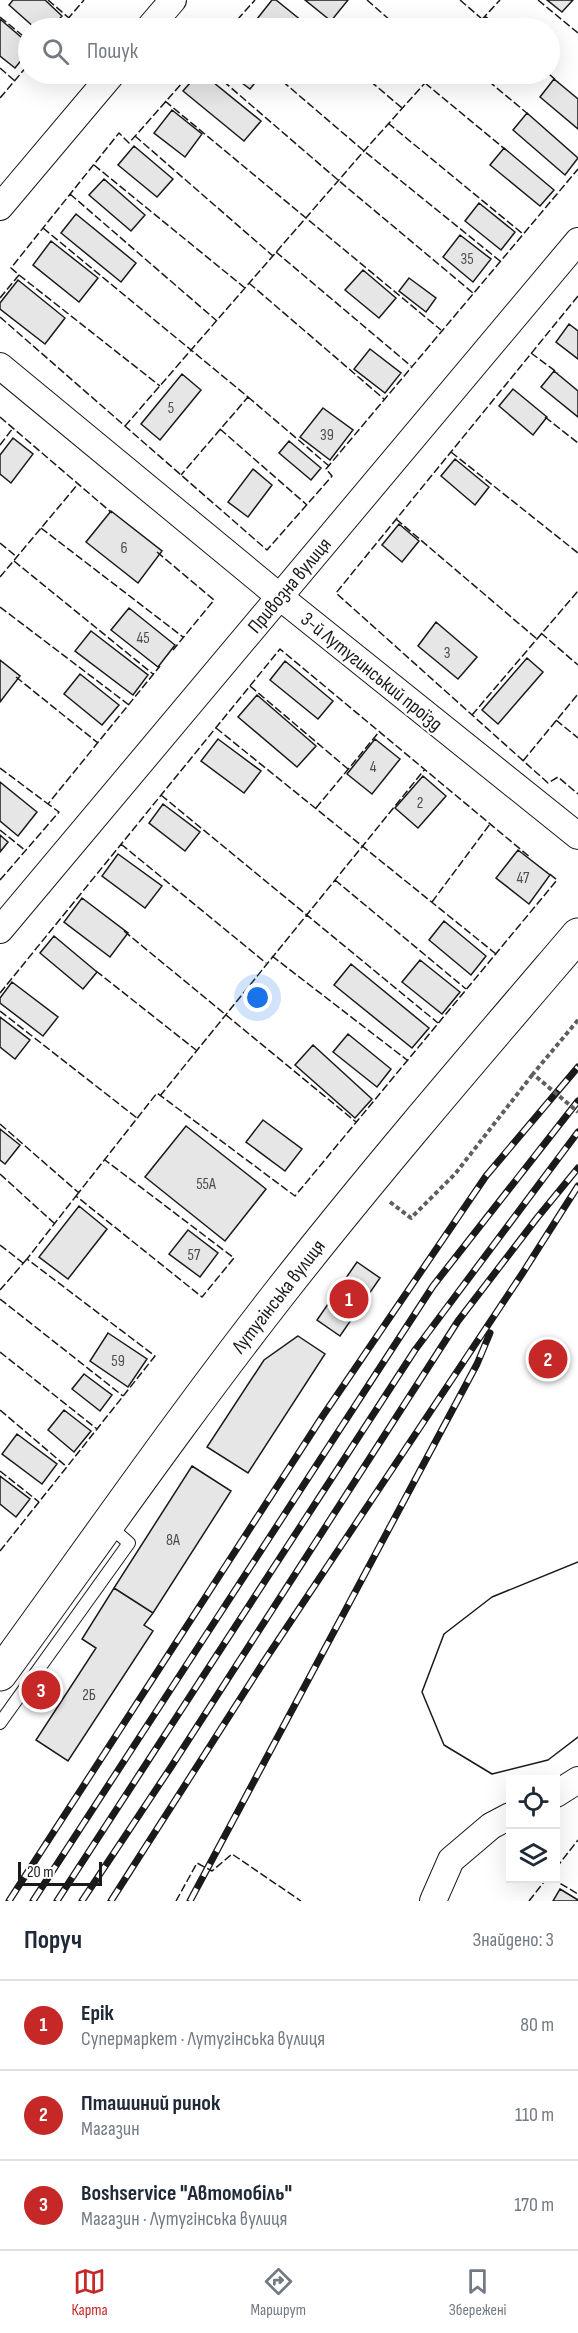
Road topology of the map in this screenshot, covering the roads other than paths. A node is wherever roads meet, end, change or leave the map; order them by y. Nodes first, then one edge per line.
1 (173, 0) edge
2 (158, 18) edge
3 (104, 84) edge
4 (0, 207) edge
5 (578, 241) edge
6 (0, 366) edge
7 (280, 597) junction
8 (578, 837) edge
9 (0, 930) edge
10 (578, 935) edge
11 (107, 1524) junction
12 (0, 1674) edge
13 (0, 1723) edge
14 (578, 1780) edge
15 (560, 1791) edge
16 (506, 1818) edge
17 (433, 1901) edge

1 - 2 street
3 - 4 street
5 - 7 street, Привозна вулиця
6 - 7 street, 3-й Лутугинський проїзд
7 - 8 street, 3-й Лутугинський проїзд
7 - 9 street, Привозна вулиця
10 - 11 main road, Лутугінська вулиця
11 - 12 main road, Лутугінська вулиця
11 - 13 lane
14 - 15 street
16 - 17 street

